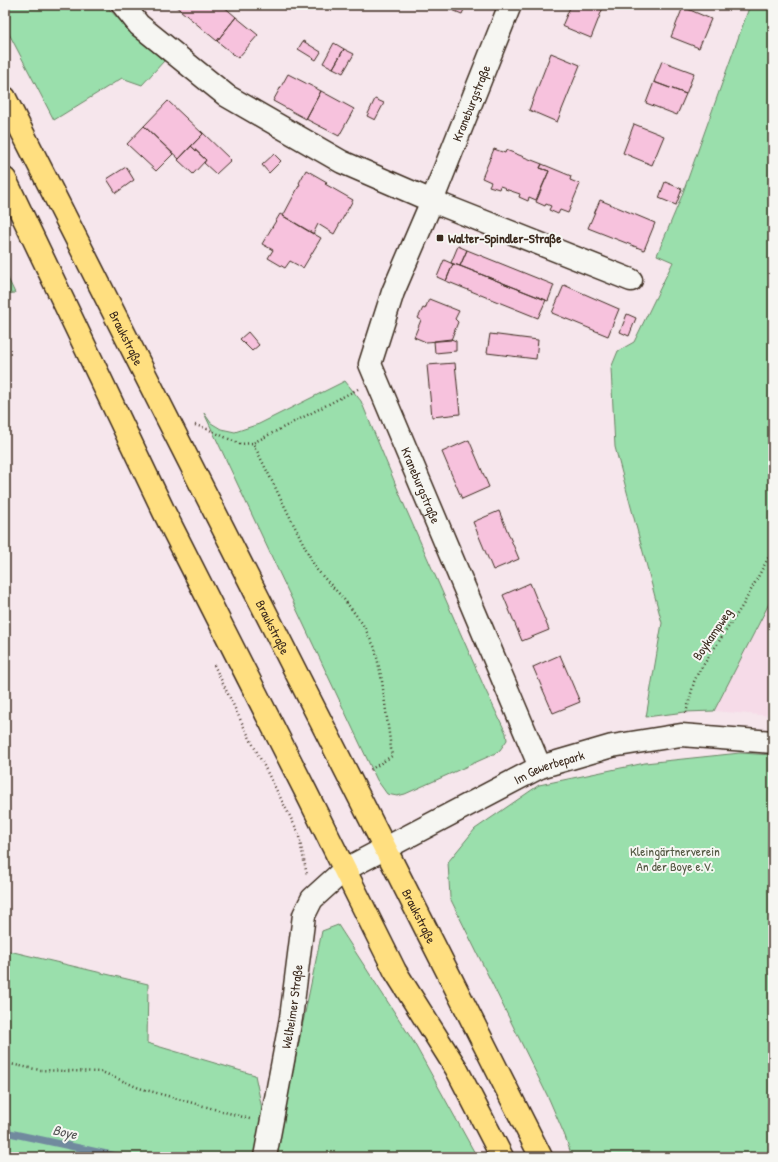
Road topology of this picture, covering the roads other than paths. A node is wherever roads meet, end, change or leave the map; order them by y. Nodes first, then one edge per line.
1 (123, 5) edge
2 (510, 5) edge
3 (5, 98) edge
4 (5, 179) edge
5 (432, 201) junction
6 (631, 280) dead end
7 (773, 742) edge
8 (540, 767) junction
9 (386, 848) junction
10 (344, 870) junction
11 (265, 1157) edge
12 (502, 1157) edge
13 (541, 1157) edge

1 - 5 street
2 - 5 street, Kraneburgstraße
3 - 9 main road, Braukstraße
4 - 10 main road
5 - 6 street
5 - 8 street, Kraneburgstraße
7 - 8 street, Im Gewerbepark
8 - 9 street, Im Gewerbepark
9 - 10 street, Im Gewerbepark
9 - 13 main road, Braukstraße
10 - 11 street, Welheimer Straße
10 - 12 main road

